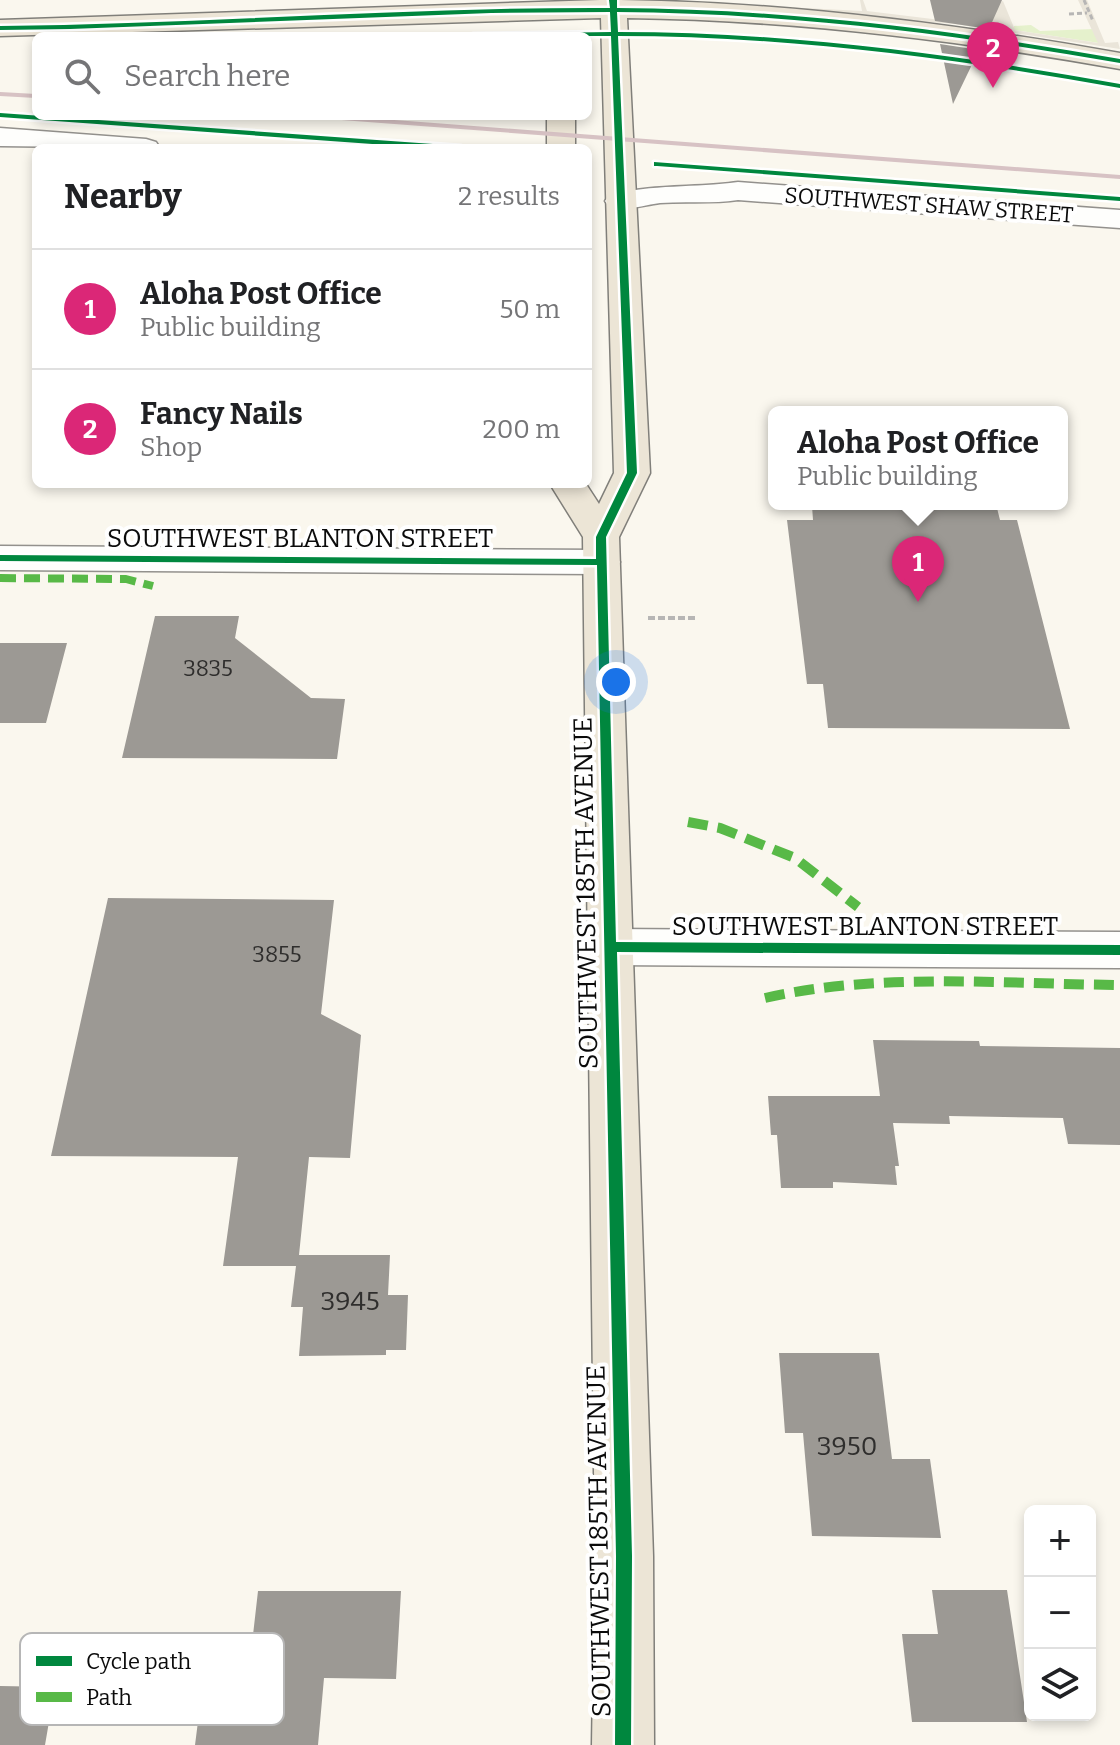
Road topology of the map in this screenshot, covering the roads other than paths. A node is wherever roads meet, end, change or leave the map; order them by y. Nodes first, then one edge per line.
1 (613, 15) edge
2 (561, 20) edge
3 (0, 28) edge
4 (495, 32) edge
5 (0, 51) edge
6 (32, 51) edge
7 (1120, 61) edge
8 (1120, 86) edge
9 (561, 120) edge
10 (0, 137) edge
11 (93, 144) edge
12 (561, 144) edge
13 (619, 164) junction
14 (738, 191) junction
15 (620, 201) junction
16 (1120, 219) edge
17 (570, 488) edge
18 (601, 549) junction
19 (0, 558) edge
20 (609, 947) junction
21 (1120, 950) edge
22 (623, 1745) edge

1 - 2 main road
1 - 7 main road
1 - 8 main road
1 - 13 main road, SOUTHWEST 185TH AVENUE
2 - 3 main road
2 - 4 main road
5 - 6 main road
9 - 12 main road
10 - 11 street
13 - 14 street, SOUTHWEST SHAW STREET
13 - 15 main road, SOUTHWEST 185TH AVENUE
14 - 15 street, SOUTHWEST SHAW STREET
14 - 16 street, SOUTHWEST SHAW STREET
15 - 18 main road, SOUTHWEST 185TH AVENUE
17 - 18 main road
18 - 19 street, SOUTHWEST BLANTON STREET
18 - 20 main road, SOUTHWEST 185TH AVENUE
20 - 21 street, SOUTHWEST BLANTON STREET
20 - 22 main road, SOUTHWEST 185TH AVENUE

